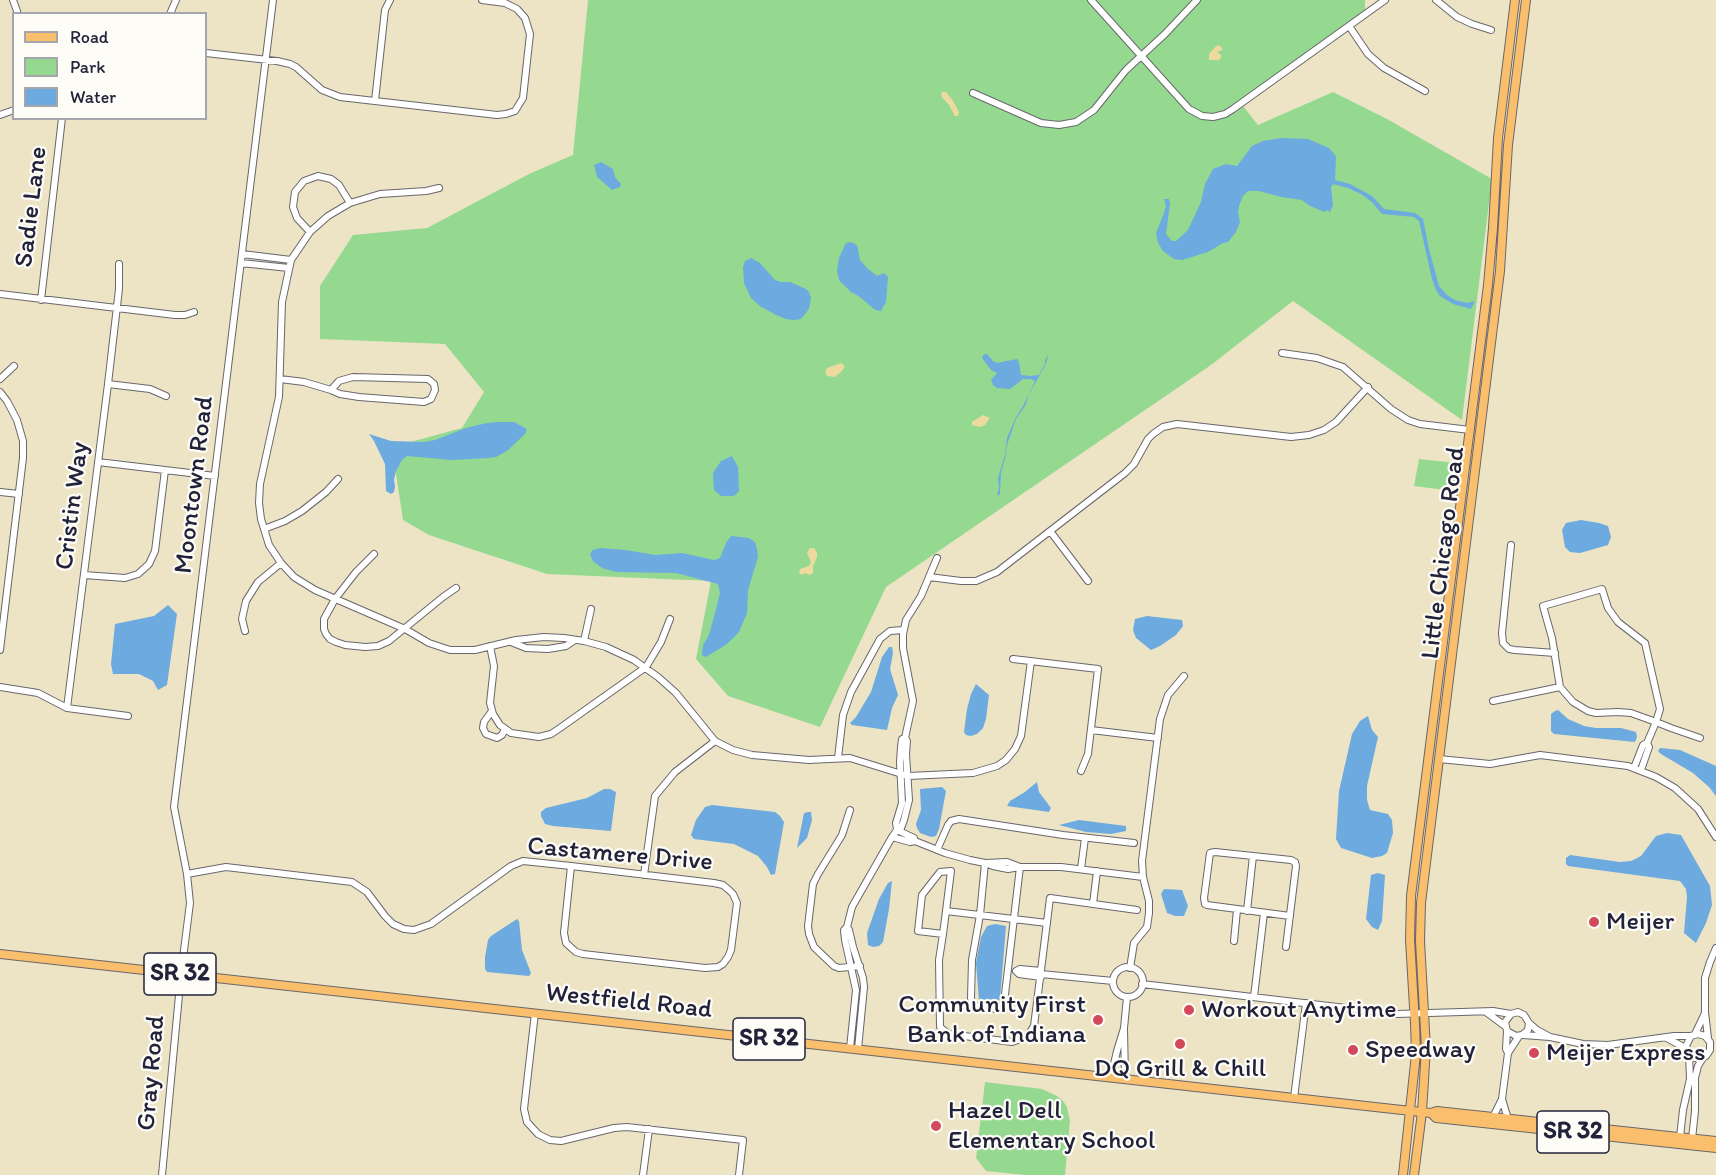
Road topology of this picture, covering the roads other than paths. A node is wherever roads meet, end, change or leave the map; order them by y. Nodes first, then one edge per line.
1 (14, 0) edge
2 (273, 0) edge
3 (390, 0) edge
4 (482, 0) edge
5 (1091, 0) edge
6 (1197, 0) edge
7 (1385, 0) edge
8 (1436, 0) edge
9 (1515, 0) edge
10 (1526, 0) edge
11 (17, 11) dead end
12 (1349, 26) junction
13 (1491, 30) dead end
14 (207, 53) edge
15 (1142, 55) junction
16 (265, 59) junction
17 (1425, 91) dead end
18 (973, 93) dead end
19 (375, 101) junction
20 (62, 120) edge
21 (439, 188) dead end
22 (350, 202) junction
23 (310, 232) junction
24 (242, 254) junction
25 (291, 260) junction
26 (241, 263) junction
27 (119, 264) dead end
28 (289, 268) junction
29 (0, 294) edge
30 (41, 300) junction
31 (117, 309) junction
32 (194, 312) dead end
33 (1282, 353) dead end
34 (14, 366) dead end
35 (0, 379) edge
36 (280, 379) junction
37 (108, 384) junction
38 (1368, 387) junction
39 (331, 390) junction
40 (0, 392) edge
41 (166, 396) dead end
42 (1470, 430) junction
43 (98, 462) junction
44 (165, 470) junction
45 (215, 476) junction
46 (338, 479) dead end
47 (0, 492) edge
48 (19, 494) junction
49 (264, 529) junction
50 (1050, 531) junction
51 (1511, 545) dead end
52 (374, 554) dead end
53 (937, 558) dead end
54 (281, 563) junction
55 (84, 575) junction
56 (929, 577) junction
57 (1088, 581) dead end
58 (456, 588) dead end
59 (335, 599) junction
60 (591, 609) dead end
61 (670, 619) dead end
62 (405, 629) junction
63 (903, 630) junction
64 (245, 631) dead end
65 (575, 640) junction
66 (510, 641) junction
67 (584, 641) junction
68 (490, 646) junction
69 (0, 650) edge
70 (1555, 653) junction
71 (1013, 659) dead end
72 (1031, 661) junction
73 (646, 667) junction
74 (1184, 676) dead end
75 (0, 687) edge
76 (1560, 687) junction
77 (1493, 701) dead end
78 (67, 708) junction
79 (492, 711) junction
80 (128, 716) dead end
81 (1656, 722) junction
82 (505, 729) junction
83 (1091, 730) junction
84 (1158, 738) junction
85 (1700, 738) dead end
86 (715, 741) junction
87 (838, 758) junction
88 (1439, 759) junction
89 (1638, 769) junction
90 (1081, 771) dead end
91 (904, 776) junction
92 (850, 810) dead end
93 (897, 830) junction
94 (892, 837) junction
95 (1716, 837) edge
96 (1085, 838) junction
97 (915, 841) junction
98 (1134, 843) dead end
99 (937, 850) junction
100 (1253, 856) junction
101 (985, 863) junction
102 (572, 866) junction
103 (1020, 867) junction
104 (1081, 869) junction
105 (1096, 871) junction
106 (187, 874) junction
107 (644, 875) junction
108 (1143, 877) junction
109 (1093, 904) junction
110 (1137, 910) dead end
111 (1237, 910) junction
112 (946, 911) junction
113 (1246, 911) junction
114 (1264, 913) junction
115 (980, 915) junction
116 (1290, 916) junction
117 (1014, 919) junction
118 (1047, 923) junction
119 (847, 927) junction
120 (943, 934) junction
121 (1234, 941) dead end
122 (1286, 947) dead end
123 (1716, 948) edge
124 (0, 954) edge
125 (860, 966) junction
126 (851, 968) junction
127 (1130, 968) junction
128 (1707, 968) junction
129 (1716, 969) edge
130 (1008, 970) junction
131 (181, 974) junction
132 (1041, 974) junction
133 (1113, 981) junction
134 (1142, 984) junction
135 (1127, 997) junction
136 (1254, 997) junction
137 (1306, 1003) junction
138 (1485, 1012) junction
139 (1705, 1012) junction
140 (536, 1013) junction
141 (1415, 1014) junction
142 (1425, 1014) junction
143 (1511, 1014) junction
144 (1529, 1023) junction
145 (1124, 1028) junction
146 (1506, 1028) junction
147 (1693, 1035) junction
148 (1521, 1036) junction
149 (1550, 1037) junction
150 (1667, 1038) junction
151 (1709, 1040) junction
152 (1716, 1047) edge
153 (854, 1049) junction
154 (1688, 1051) junction
155 (1508, 1053) junction
156 (1716, 1056) edge
157 (1704, 1057) junction
158 (1111, 1077) junction
159 (1125, 1079) junction
160 (1294, 1098) junction
161 (1502, 1099) junction
162 (1411, 1111) junction
163 (1422, 1112) junction
164 (1431, 1113) junction
165 (1493, 1117) junction
166 (1508, 1119) junction
167 (649, 1129) junction
168 (1680, 1137) junction
169 (1692, 1139) junction
170 (1716, 1142) edge
171 (1716, 1148) edge
172 (162, 1175) edge
173 (643, 1175) edge
174 (739, 1175) edge
175 (1403, 1175) edge
176 (1414, 1175) edge

1 - 11 street
2 - 16 street, Moontown Road
3 - 19 street
4 - 19 street
5 - 15 street
6 - 15 street
7 - 12 street
8 - 13 street
9 - 42 main road, Little Chicago Road
10 - 88 main road, Little Chicago Road
12 - 15 street
12 - 17 street
14 - 16 street
15 - 18 street
16 - 19 street
16 - 24 street, Moontown Road
20 - 30 street, Sadie Lane
21 - 22 street
22 - 23 street
22 - 23 street
23 - 25 street
24 - 25 street
24 - 26 street, Moontown Road
25 - 28 street
26 - 28 street
26 - 45 street, Moontown Road
27 - 31 street, Cristin Way
28 - 36 street
29 - 30 street
30 - 31 street
31 - 32 street
31 - 37 street, Cristin Way
33 - 38 street
34 - 35 street
36 - 39 street
36 - 49 street
37 - 41 street
37 - 43 street, Cristin Way
38 - 42 street
38 - 50 street
39 - 39 street
40 - 48 street
42 - 141 main road, Little Chicago Road
43 - 44 street
43 - 55 street, Cristin Way
44 - 45 street
44 - 55 street
45 - 106 street, Moontown Road
46 - 49 street
47 - 48 street
48 - 69 street
49 - 54 street
50 - 56 street
50 - 57 street
51 - 70 street
52 - 59 street
53 - 56 street
54 - 59 street
54 - 64 street
55 - 78 street, Cristin Way
56 - 63 street
58 - 62 street
59 - 62 street
59 - 62 street
60 - 67 street
61 - 73 street
62 - 68 street
63 - 87 street
63 - 91 street
65 - 66 street
65 - 66 street
65 - 67 street
66 - 68 street
67 - 73 street
68 - 79 street
70 - 76 street
70 - 81 street
71 - 72 street
72 - 83 street
72 - 91 street
73 - 82 street
73 - 86 street
74 - 84 street
75 - 78 street
76 - 77 street
76 - 81 street
78 - 80 street
79 - 82 street
79 - 82 street
81 - 85 street
81 - 89 street
83 - 84 street
83 - 90 street
84 - 108 street
86 - 87 street
86 - 107 street
87 - 91 street
88 - 89 street
88 - 142 main road, Little Chicago Road
89 - 95 street
91 - 93 street
92 - 126 street
93 - 94 street
93 - 97 street
94 - 97 street
94 - 119 street
96 - 98 street
96 - 99 street
96 - 104 street
97 - 99 street
99 - 101 street
100 - 111 street
100 - 113 street
100 - 116 street
101 - 103 street
101 - 115 street
102 - 106 street, Castamere Drive
102 - 107 street, Castamere Drive
102 - 107 street, Castamere Drive
103 - 104 street
103 - 117 street
104 - 105 street
105 - 108 street
105 - 109 street
106 - 131 street, Moontown Road
108 - 127 street
109 - 110 street
109 - 118 street
111 - 113 street
111 - 121 street
112 - 115 street
112 - 120 street
112 - 120 street
113 - 114 street
114 - 116 street
114 - 136 street
115 - 117 street
115 - 130 street
116 - 122 street
117 - 118 street
117 - 130 street
118 - 132 street
119 - 125 street
119 - 126 street
120 - 132 street
123 - 128 street
124 - 131 main road, Westfield Road / SR 32
125 - 126 street
125 - 153 street
126 - 153 street
127 - 133 street
127 - 134 street
128 - 129 street
128 - 139 street
130 - 132 street
131 - 140 main road, Westfield Road / SR 32
131 - 172 street, Gray Road
132 - 133 street
133 - 135 street
134 - 135 street
134 - 136 street
135 - 145 street
136 - 137 street
137 - 141 street
137 - 160 street
138 - 142 street
138 - 143 street
138 - 146 street
139 - 147 street
139 - 151 street
140 - 153 main road, Westfield Road / SR 32
140 - 167 street
141 - 142 street
141 - 162 main road, Little Chicago Road
142 - 163 main road, Little Chicago Road
143 - 144 street
143 - 146 street
144 - 148 street
144 - 149 street
145 - 158 street
145 - 159 street
146 - 148 street
146 - 155 street
147 - 150 street
147 - 151 street
147 - 154 street
148 - 149 street
148 - 155 street
149 - 150 street
150 - 154 street
151 - 152 street
151 - 157 street
153 - 158 main road, Westfield Road / SR 32
154 - 157 street
154 - 168 street
155 - 161 street
156 - 157 street
157 - 169 street
158 - 159 main road, Westfield Road / SR 32
159 - 160 main road, Westfield Road / SR 32
160 - 162 main road, Westfield Road / SR 32
161 - 165 street
161 - 166 street
162 - 163 main road, Westfield Road / SR 32
162 - 175 main road, Little Chicago Road
163 - 164 main road, Westfield Road / SR 32
163 - 176 main road, Little Chicago Road
164 - 165 main road, Westfield Road / SR 32
164 - 171 main road, Westfield Road / SR 32
165 - 166 main road, Westfield Road / SR 32
166 - 168 main road, Westfield Road / SR 32
167 - 173 street
167 - 174 street
168 - 169 main road, Westfield Road / SR 32
169 - 170 main road, Westfield Road / SR 32

